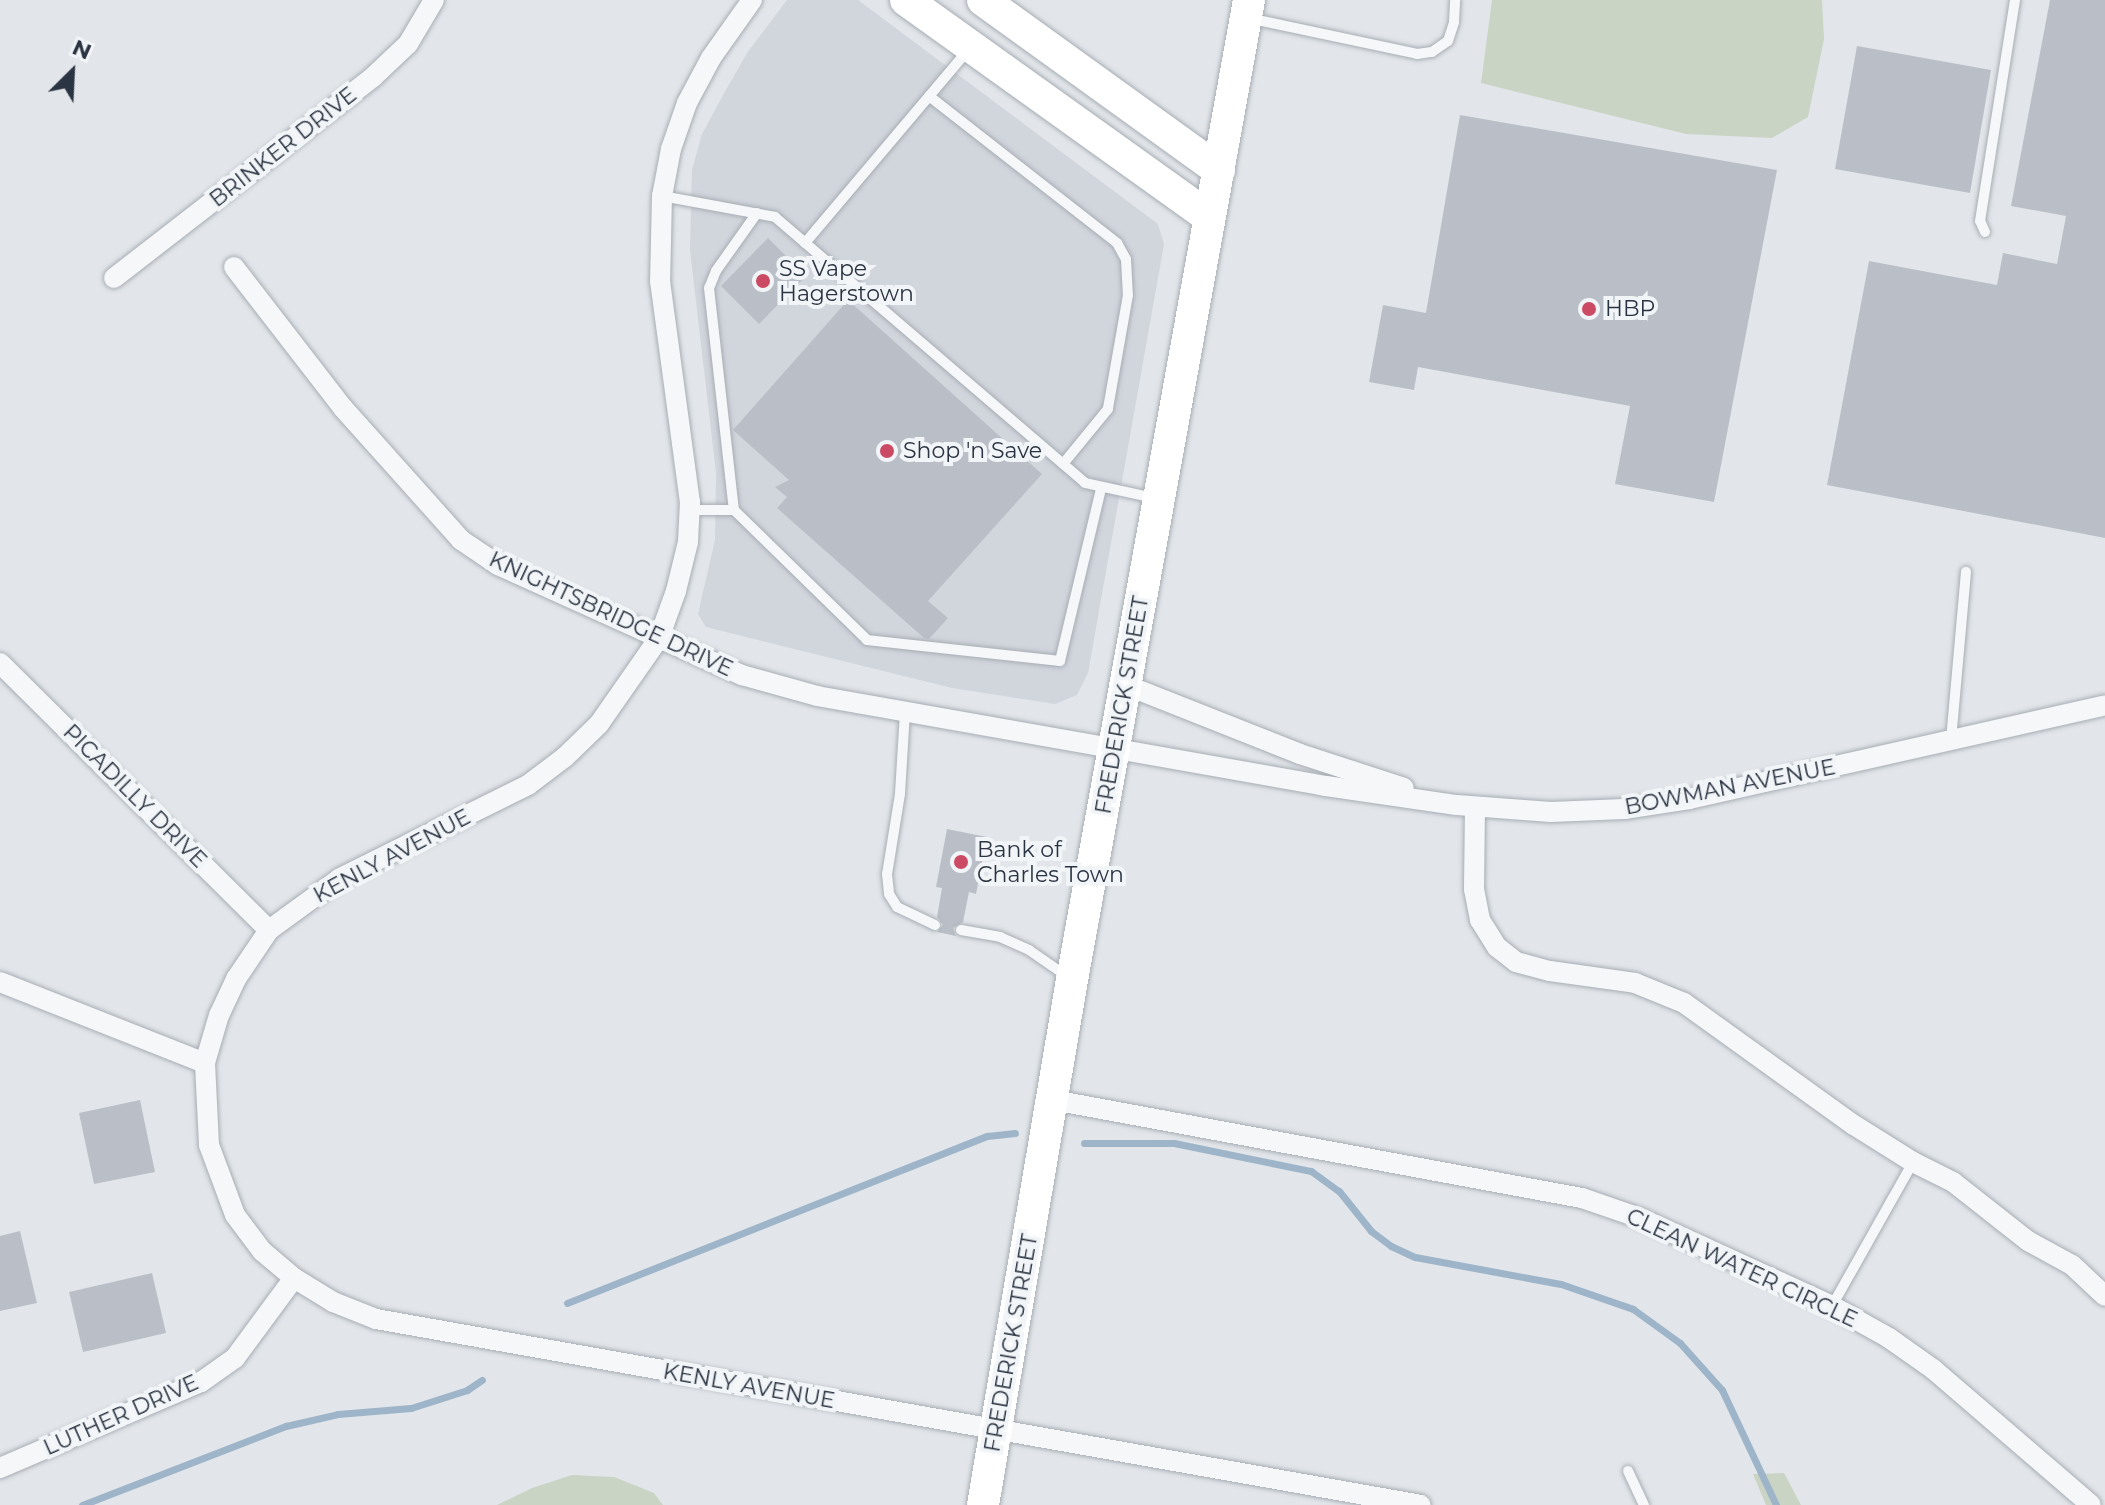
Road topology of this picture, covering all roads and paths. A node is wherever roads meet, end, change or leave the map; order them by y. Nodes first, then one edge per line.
1 (434, 0) edge
2 (752, 0) edge
3 (906, 0) edge
4 (1455, 0) edge
5 (2015, 0) edge
6 (998, 5) edge
7 (1248, 9) edge
8 (971, 47) junction
9 (1111, 92) junction
10 (929, 96) junction
11 (1219, 170) junction
12 (662, 196) junction
13 (757, 213) junction
14 (1209, 217) junction
15 (1985, 232) dead end
16 (805, 243) junction
17 (234, 267) dead end
18 (114, 278) dead end
19 (1063, 464) junction
20 (1101, 489) junction
21 (1160, 499) junction
22 (690, 510) junction
23 (734, 510) junction
24 (1966, 572) dead end
25 (659, 638) junction
26 (0, 663) edge
27 (1126, 685) junction
28 (2105, 705) edge
29 (905, 711) junction
30 (1951, 740) junction
31 (1114, 747) junction
32 (1466, 806) junction
33 (935, 925) dead end
34 (269, 930) junction
35 (961, 930) dead end
36 (1072, 980) junction
37 (0, 982) edge
38 (205, 1063) junction
39 (1053, 1100) junction
40 (1913, 1162) junction
41 (294, 1278) junction
42 (2105, 1296) edge
43 (1832, 1306) junction
44 (997, 1429) junction
45 (0, 1468) edge
46 (1628, 1471) dead end
47 (983, 1505) edge
48 (1421, 1505) edge
49 (1644, 1505) edge
50 (2091, 1505) edge

1 - 18 street, BRINKER DRIVE
2 - 12 street, KENLY AVENUE
3 - 8 main road
4 - 7 lane
5 - 15 lane
6 - 9 main road
7 - 11 main road, FREDERICK STREET
8 - 9 main road
8 - 10 lane
8 - 14 main road
9 - 11 main road
10 - 16 lane
10 - 19 lane
11 - 14 main road, FREDERICK STREET
12 - 13 lane
12 - 22 street, KENLY AVENUE
13 - 16 lane
13 - 23 lane
14 - 21 main road, FREDERICK STREET
16 - 19 lane
17 - 25 street, KNIGHTSBRIDGE DRIVE
19 - 20 lane
20 - 21 lane
20 - 23 lane
21 - 27 main road, FREDERICK STREET
22 - 23 lane
22 - 25 street, KENLY AVENUE
24 - 30 lane
25 - 29 street, KNIGHTSBRIDGE DRIVE
25 - 34 street, KENLY AVENUE
26 - 34 street, PICADILLY DRIVE
27 - 31 main road, FREDERICK STREET
27 - 32 street
28 - 30 street, BOWMAN AVENUE
29 - 31 street, KNIGHTSBRIDGE DRIVE
29 - 33 lane
30 - 32 street, BOWMAN AVENUE
31 - 32 street, BOWMAN AVENUE
31 - 36 main road, FREDERICK STREET
32 - 40 street
34 - 38 street, KENLY AVENUE
35 - 36 lane
36 - 39 main road, FREDERICK STREET
37 - 38 street
38 - 41 street, KENLY AVENUE
39 - 43 street, CLEAN WATER CIRCLE
39 - 44 main road, FREDERICK STREET
40 - 42 street
40 - 43 lane
41 - 44 street, KENLY AVENUE
41 - 45 street, LUTHER DRIVE
43 - 50 street, CLEAN WATER CIRCLE
44 - 47 main road, FREDERICK STREET
44 - 48 street, KENLY AVENUE
46 - 49 lane

